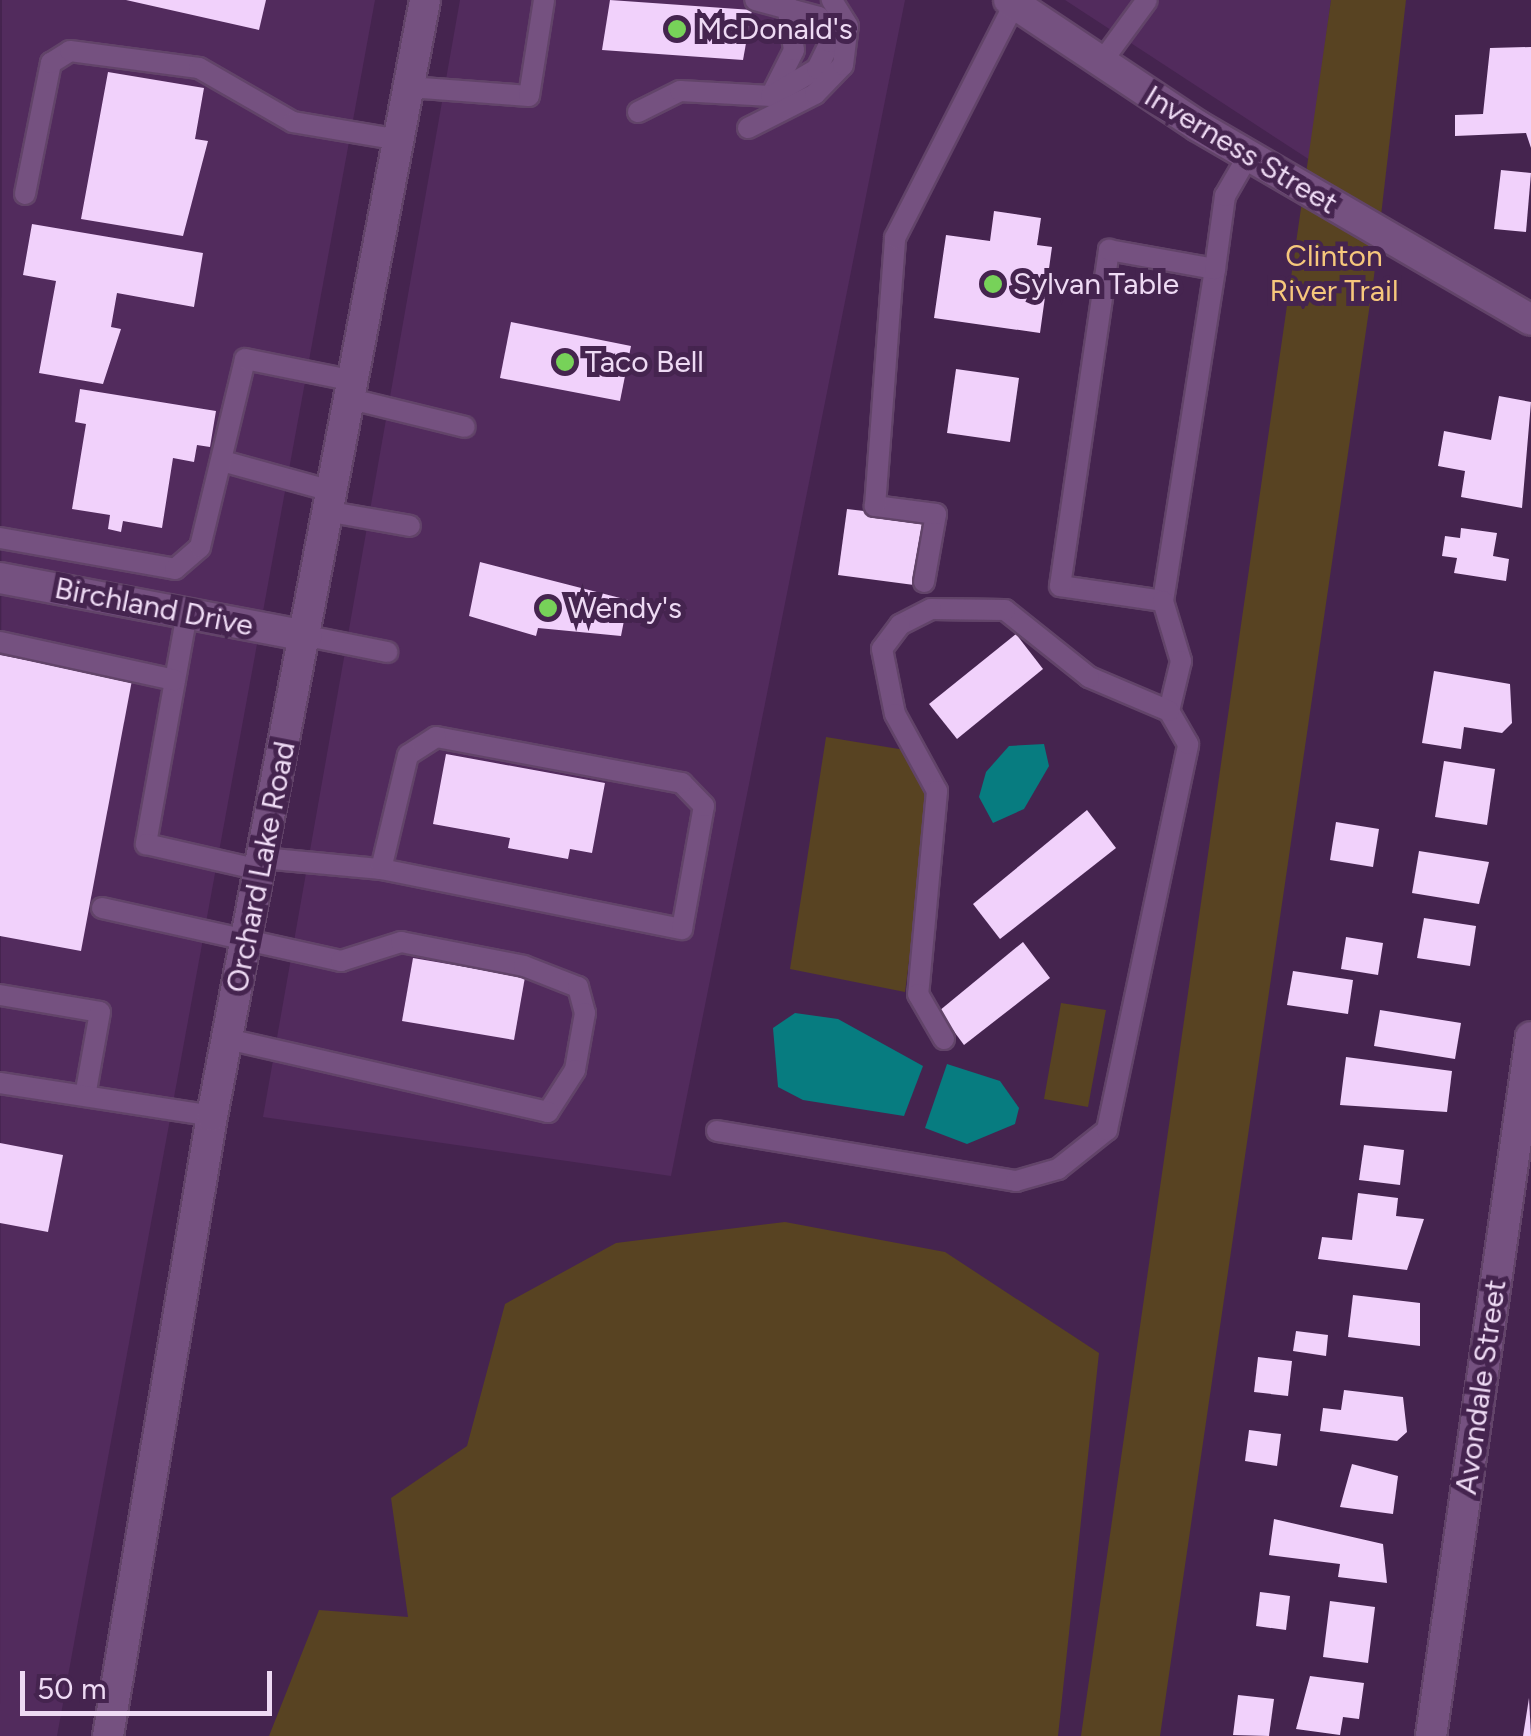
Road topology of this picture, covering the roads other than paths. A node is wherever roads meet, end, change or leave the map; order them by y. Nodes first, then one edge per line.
1 (425, 0) edge
2 (544, 0) edge
3 (755, 0) edge
4 (832, 0) edge
5 (1147, 0) edge
6 (1012, 2) edge
7 (787, 4) junction
8 (1100, 64) junction
9 (409, 87) junction
10 (772, 96) junction
11 (638, 112) dead end
12 (748, 128) dead end
13 (399, 140) junction
14 (1248, 156) junction
15 (25, 194) dead end
16 (1216, 269) junction
17 (1531, 320) edge
18 (352, 390) junction
19 (465, 427) dead end
20 (226, 462) junction
21 (333, 502) junction
22 (410, 526) dead end
23 (0, 538) edge
24 (0, 578) edge
25 (924, 582) dead end
26 (1163, 601) junction
27 (186, 613) junction
28 (308, 636) junction
29 (0, 642) edge
30 (387, 652) dead end
31 (175, 680) junction
32 (1169, 711) junction
33 (261, 864) junction
34 (381, 869) junction
35 (102, 908) dead end
36 (248, 936) junction
37 (0, 996) edge
38 (1531, 1038) edge
39 (226, 1039) junction
40 (944, 1039) dead end
41 (0, 1082) edge
42 (86, 1096) junction
43 (212, 1116) junction
44 (717, 1132) dead end
45 (108, 1736) edge
46 (1431, 1736) edge

1 - 9 main road, Orchard Lake Road
2 - 9 lane
3 - 7 lane
4 - 12 lane
5 - 8 lane
6 - 8 main road, Inverness Street
6 - 25 lane
7 - 10 lane
7 - 10 lane
8 - 14 main road, Inverness Street
9 - 13 main road, Orchard Lake Road
10 - 11 lane
13 - 15 lane
13 - 18 main road, Orchard Lake Road
14 - 16 lane
14 - 17 main road, Inverness Street
16 - 26 lane
16 - 26 lane
18 - 19 lane
18 - 20 lane
18 - 21 main road, Orchard Lake Road
20 - 21 lane
20 - 23 lane
21 - 22 lane
21 - 28 main road, Orchard Lake Road
24 - 27 main road, Birchland Drive
26 - 32 lane
27 - 28 main road, Birchland Drive
27 - 31 lane
28 - 30 lane
28 - 33 main road, Orchard Lake Road
29 - 31 lane
31 - 33 lane
32 - 40 lane
32 - 44 lane
33 - 34 lane
33 - 36 main road, Orchard Lake Road
34 - 34 lane
35 - 36 lane
36 - 39 main road, Orchard Lake Road
36 - 39 lane
37 - 42 lane
38 - 46 main road, Avondale Street
39 - 43 main road, Orchard Lake Road
41 - 42 lane
42 - 43 lane
43 - 45 main road, Orchard Lake Road

